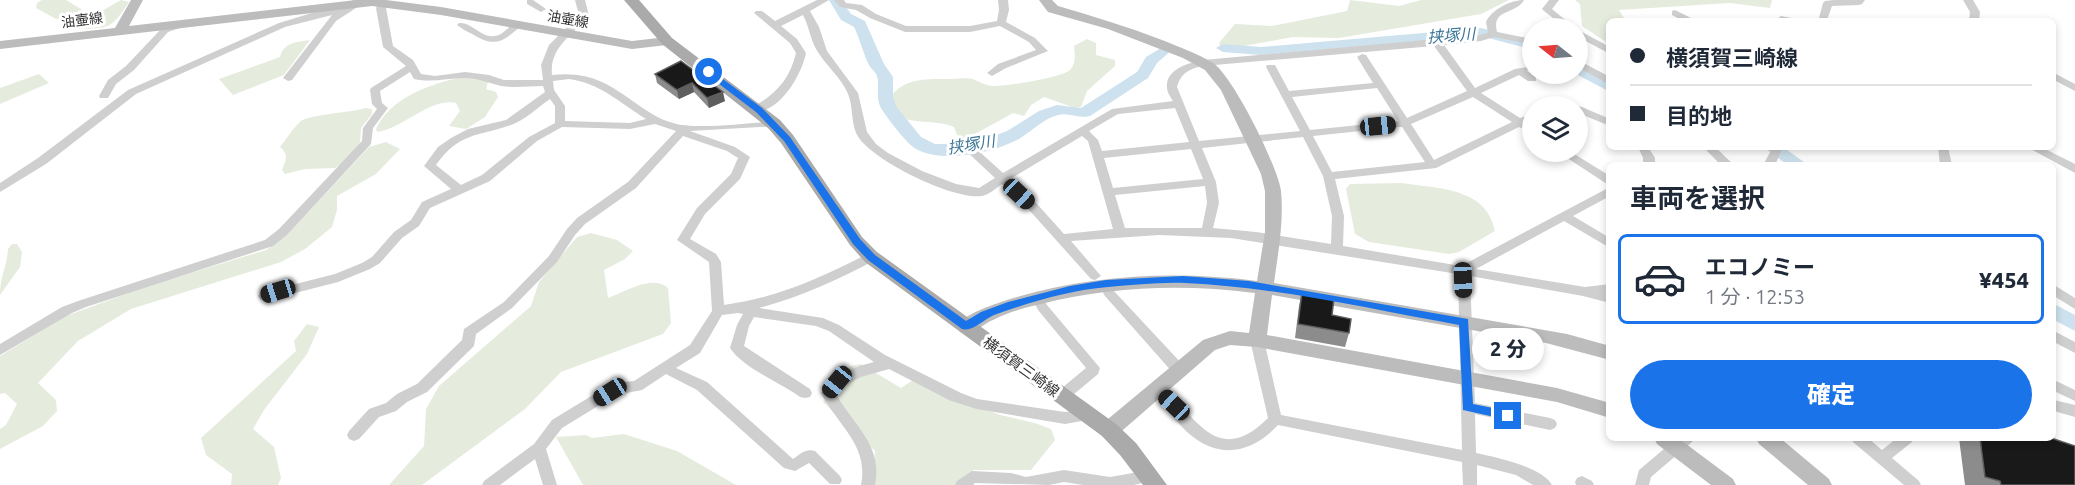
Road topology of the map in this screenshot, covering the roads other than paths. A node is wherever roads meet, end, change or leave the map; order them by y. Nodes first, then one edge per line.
1 (137, 0) edge
2 (580, 0) edge
3 (631, 0) edge
4 (824, 0) edge
5 (839, 0) edge
6 (1003, 0) edge
7 (1045, 0) edge
8 (1519, 0) edge
9 (1554, 0) edge
10 (1860, 0) edge
11 (1968, 0) edge
12 (383, 2) junction
13 (529, 3) edge
14 (353, 4) edge
15 (541, 9) dead end
16 (805, 11) junction
17 (759, 13) dead end
18 (1675, 13) dead end
19 (1559, 18) edge
20 (1684, 18) edge
21 (1824, 18) dead end
22 (1974, 18) edge
23 (184, 23) junction
24 (1001, 23) junction
25 (518, 24) junction
26 (462, 25) dead end
27 (774, 26) junction
28 (120, 31) junction
29 (565, 34) junction
30 (1491, 35) junction
31 (1588, 38) edge
32 (667, 40) junction
33 (1522, 40) edge
34 (1437, 43) junction
35 (0, 45) edge
36 (1606, 49) edge
37 (1362, 57) dead end
38 (1203, 63) junction
39 (412, 67) junction
40 (1271, 68) dead end
41 (1588, 69) edge
42 (1522, 71) edge
43 (992, 73) dead end
44 (2056, 77) edge
45 (288, 78) dead end
46 (1606, 80) edge
47 (549, 85) junction
48 (1380, 85) junction
49 (2075, 88) edge
50 (1473, 92) junction
51 (1286, 94) junction
52 (104, 96) dead end
53 (1178, 104) junction
54 (757, 109) junction
55 (1588, 113) edge
56 (656, 120) junction
57 (1606, 121) edge
58 (1405, 123) junction
59 (1521, 123) joint
60 (560, 124) junction
61 (774, 124) junction
62 (1082, 130) junction
63 (681, 131) junction
64 (1307, 134) junction
65 (1252, 139) junction
66 (1197, 145) junction
67 (969, 148) dead end
68 (1711, 150) edge
69 (2038, 150) edge
70 (1098, 155) junction
71 (1579, 162) edge
72 (1725, 162) edge
73 (1432, 165) junction
74 (2075, 168) edge
75 (1329, 176) junction
76 (1004, 179) junction
77 (1606, 179) edge
78 (1210, 182) junction
79 (0, 188) edge
80 (460, 190) junction
81 (1109, 192) junction
82 (1606, 193) edge
83 (1564, 216) junction
84 (1208, 230) junction
85 (1120, 231) junction
86 (1062, 238) junction
87 (1272, 239) junction
88 (1606, 242) edge
89 (1337, 249) junction
90 (871, 257) junction
91 (1464, 270) junction
92 (1095, 276) dead end
93 (1264, 287) junction
94 (1606, 289) edge
95 (1582, 291) junction
96 (2056, 291) edge
97 (1109, 293) dead end
98 (264, 296) dead end
99 (1038, 298) junction
100 (1606, 298) edge
101 (2075, 304) edge
102 (718, 311) junction
103 (746, 311) junction
104 (1464, 322) junction
105 (966, 327) junction
106 (2056, 337) edge
107 (1257, 340) junction
108 (2075, 348) edge
109 (0, 350) edge
110 (1606, 352) edge
111 (890, 364) junction
112 (667, 369) junction
113 (1179, 370) junction
114 (1466, 379) junction
115 (2056, 386) edge
116 (1157, 389) junction
117 (806, 393) dead end
118 (1062, 396) junction
119 (2075, 396) edge
120 (2056, 406) edge
121 (1467, 407) junction
122 (1606, 410) edge
123 (2075, 411) edge
124 (1088, 415) junction
125 (1275, 419) junction
126 (1550, 424) dead end
127 (1109, 430) junction
128 (354, 435) dead end
129 (1675, 441) edge
130 (1677, 441) edge
131 (1770, 441) edge
132 (1862, 441) edge
133 (1903, 441) edge
134 (539, 448) junction
135 (1469, 458) junction
136 (1882, 458) junction
137 (835, 480) dead end
138 (1153, 480) edge
139 (1019, 483) edge
140 (489, 485) edge
141 (550, 485) edge
142 (868, 485) edge
143 (962, 485) edge
144 (1470, 485) edge
145 (1545, 485) edge
146 (1642, 485) edge
147 (1726, 485) edge
148 (1822, 485) edge
149 (1914, 485) edge

1 - 28 street
2 - 29 street
3 - 32 main road, 横須賀三崎線
4 - 16 street
5 - 24 street
6 - 24 street
7 - 38 street
8 - 30 street
9 - 19 street
10 - 21 street
11 - 22 street
12 - 14 street, 油壷線
12 - 25 street, 油壷線
12 - 39 street
13 - 15 street
14 - 23 street, 油壷線
14 - 45 street
14 - 79 street
16 - 27 street
16 - 76 street
17 - 27 street
18 - 20 street
23 - 28 street, 油壷線
23 - 52 street
24 - 43 street
25 - 26 street
25 - 29 street, 油壷線
27 - 54 street
28 - 35 street, 油壷線
29 - 32 street, 油壷線
29 - 47 street
30 - 33 street
30 - 34 street
31 - 36 street
32 - 54 main road, 横須賀三崎線
34 - 38 street
34 - 50 street
37 - 48 street
38 - 53 street
38 - 65 street
39 - 47 street
39 - 109 street
40 - 51 street
41 - 46 street
42 - 50 street
44 - 49 street
47 - 56 street
47 - 60 street
47 - 80 street
48 - 51 street
48 - 58 street
50 - 58 street
50 - 59 street
51 - 64 street
53 - 62 street
53 - 66 street
54 - 61 main road, 横須賀三崎線
55 - 57 street
56 - 60 street
56 - 63 street
58 - 64 street
58 - 73 street
59 - 73 street
60 - 80 street
61 - 63 street
61 - 90 main road, 横須賀三崎線
62 - 70 street
62 - 76 street
63 - 102 street
63 - 128 street
64 - 65 street
64 - 75 street
65 - 66 street
65 - 87 street
66 - 70 street
66 - 78 street
67 - 76 street
68 - 72 street
69 - 74 street
70 - 81 street
71 - 77 street
73 - 75 street
75 - 89 street
76 - 86 street
78 - 81 street
78 - 84 street
80 - 98 street
81 - 85 street
82 - 83 street
83 - 88 street
83 - 91 street
84 - 85 street
84 - 87 street
85 - 86 street
86 - 92 street
87 - 89 street
87 - 93 street
89 - 91 street
90 - 103 street
90 - 105 main road, 横須賀三崎線
91 - 95 street
91 - 104 street
93 - 99 street
93 - 104 street
93 - 107 street
94 - 95 street
95 - 100 street
96 - 101 street
97 - 113 street
99 - 105 street
99 - 118 street
102 - 103 street
102 - 112 street
103 - 111 street
103 - 117 street
104 - 110 street
104 - 114 street
105 - 118 main road, 横須賀三崎線
106 - 108 street
107 - 113 street
107 - 114 street
107 - 125 street
111 - 124 street
111 - 142 street
112 - 134 street
112 - 137 street
113 - 116 street
114 - 121 street
114 - 122 street
115 - 119 street
116 - 125 street
116 - 127 street
118 - 124 main road, 横須賀三崎線
120 - 123 street
121 - 126 street
121 - 135 street
124 - 127 main road, 横須賀三崎線
125 - 135 street
127 - 138 main road, 横須賀三崎線
129 - 146 street
130 - 147 street
131 - 148 street
132 - 136 street
133 - 136 street
134 - 140 street
134 - 141 street
135 - 144 street
135 - 145 street
136 - 149 street
138 - 139 street
139 - 143 street

